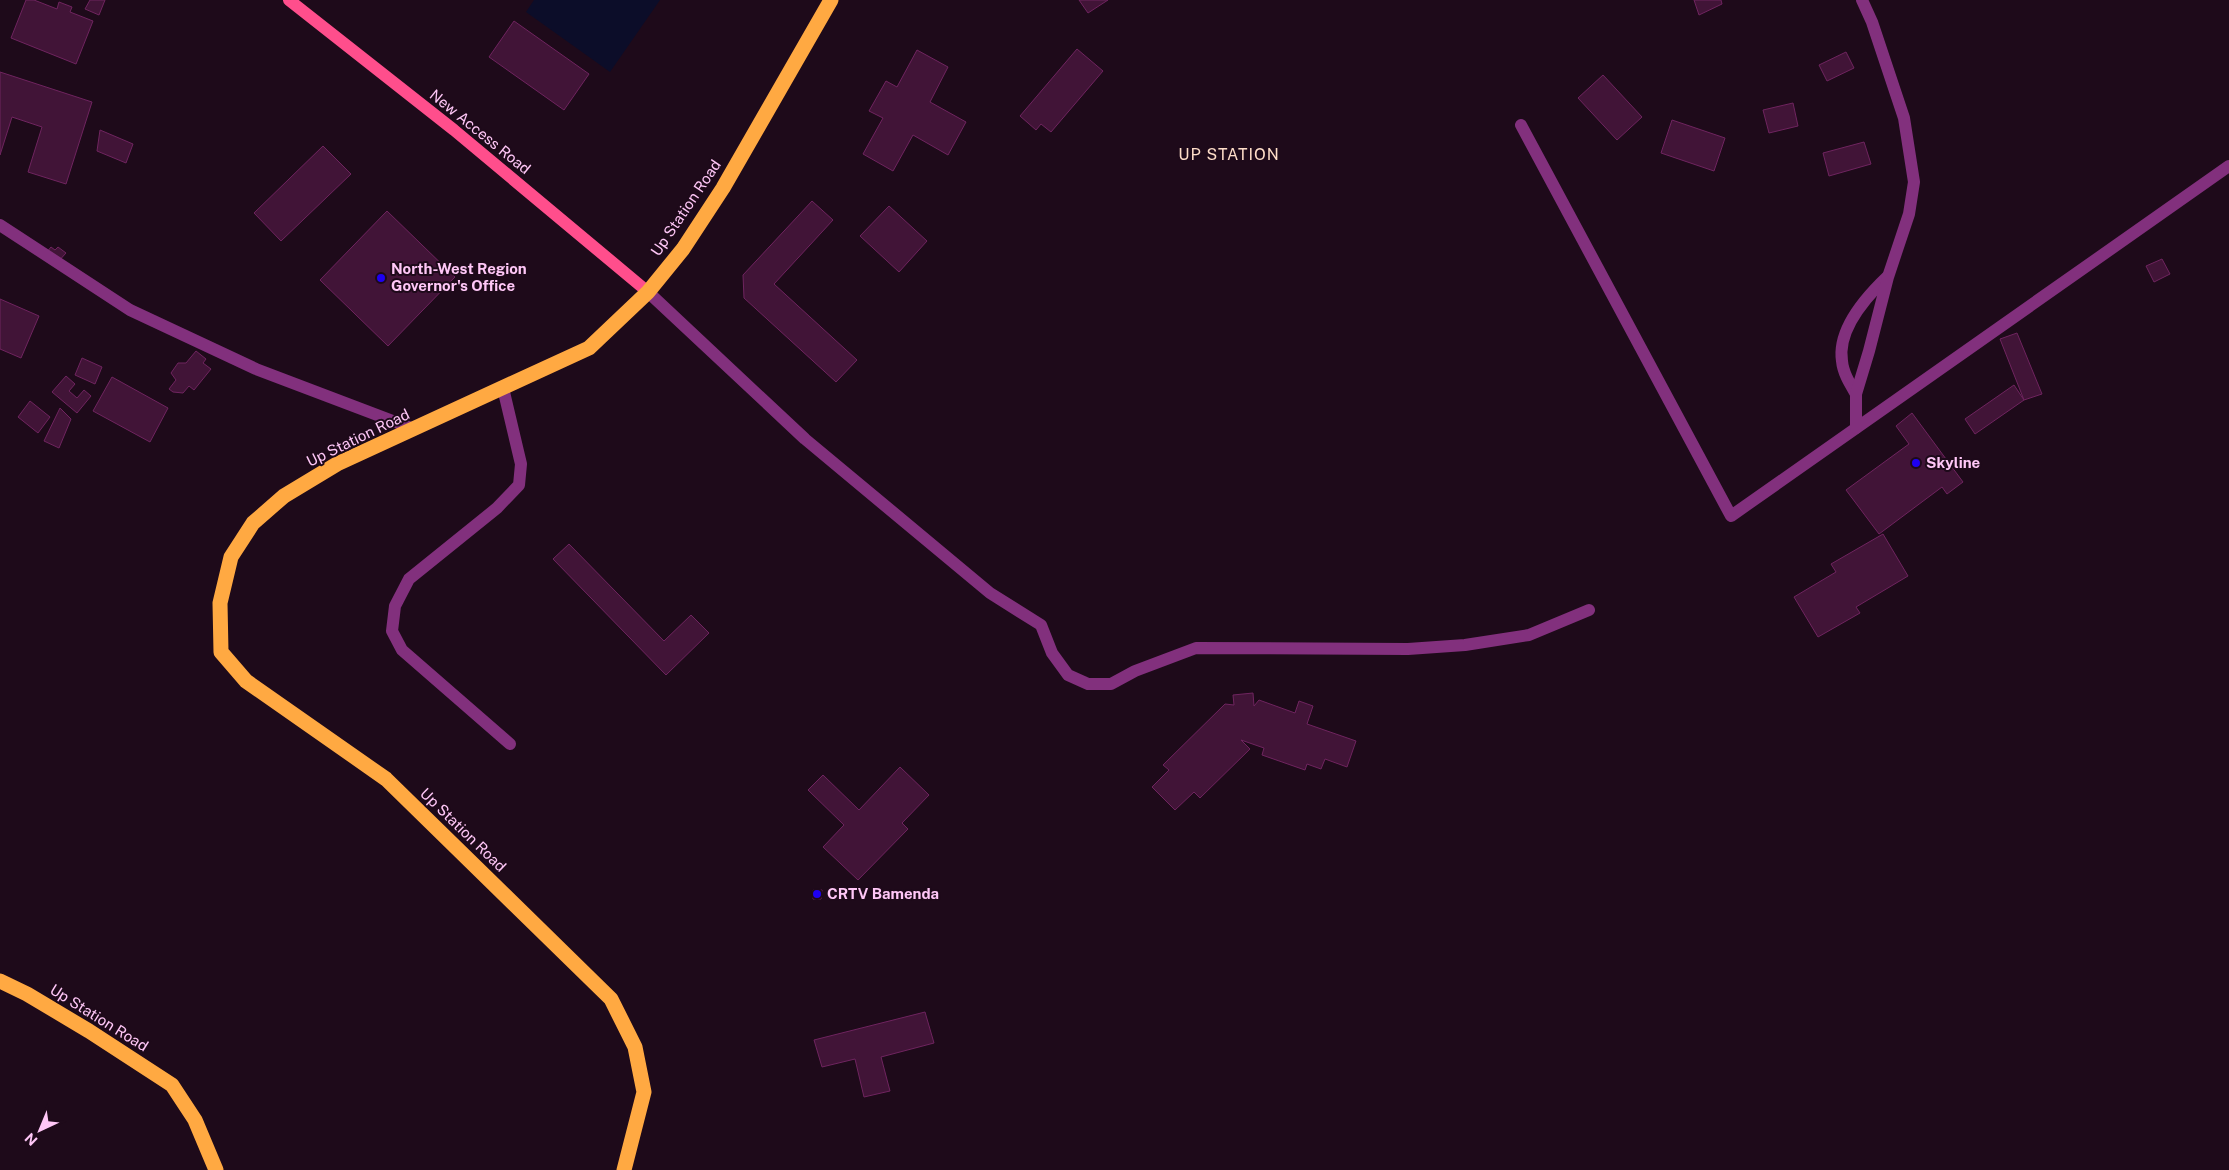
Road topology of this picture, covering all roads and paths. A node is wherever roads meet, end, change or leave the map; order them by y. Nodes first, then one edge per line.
1 (288, 0) edge
2 (831, 0) edge
3 (1862, 0) edge
4 (1522, 125) dead end
5 (2229, 166) edge
6 (0, 225) edge
7 (1888, 277) junction
8 (648, 292) junction
9 (503, 388) junction
10 (1856, 394) junction
11 (1856, 428) junction
12 (414, 429) junction
13 (1589, 610) dead end
14 (510, 744) dead end
15 (0, 981) edge
16 (216, 1170) edge
17 (624, 1170) edge

1 - 8 main road, New Access Road
2 - 8 highway, Up Station Road
3 - 7 street
4 - 11 street
5 - 11 street
6 - 12 street
7 - 10 street
7 - 10 street
8 - 9 highway, Up Station Road
8 - 13 street
9 - 12 highway, Up Station Road
9 - 14 street
10 - 11 street
12 - 17 highway, Up Station Road
15 - 16 highway, Up Station Road

